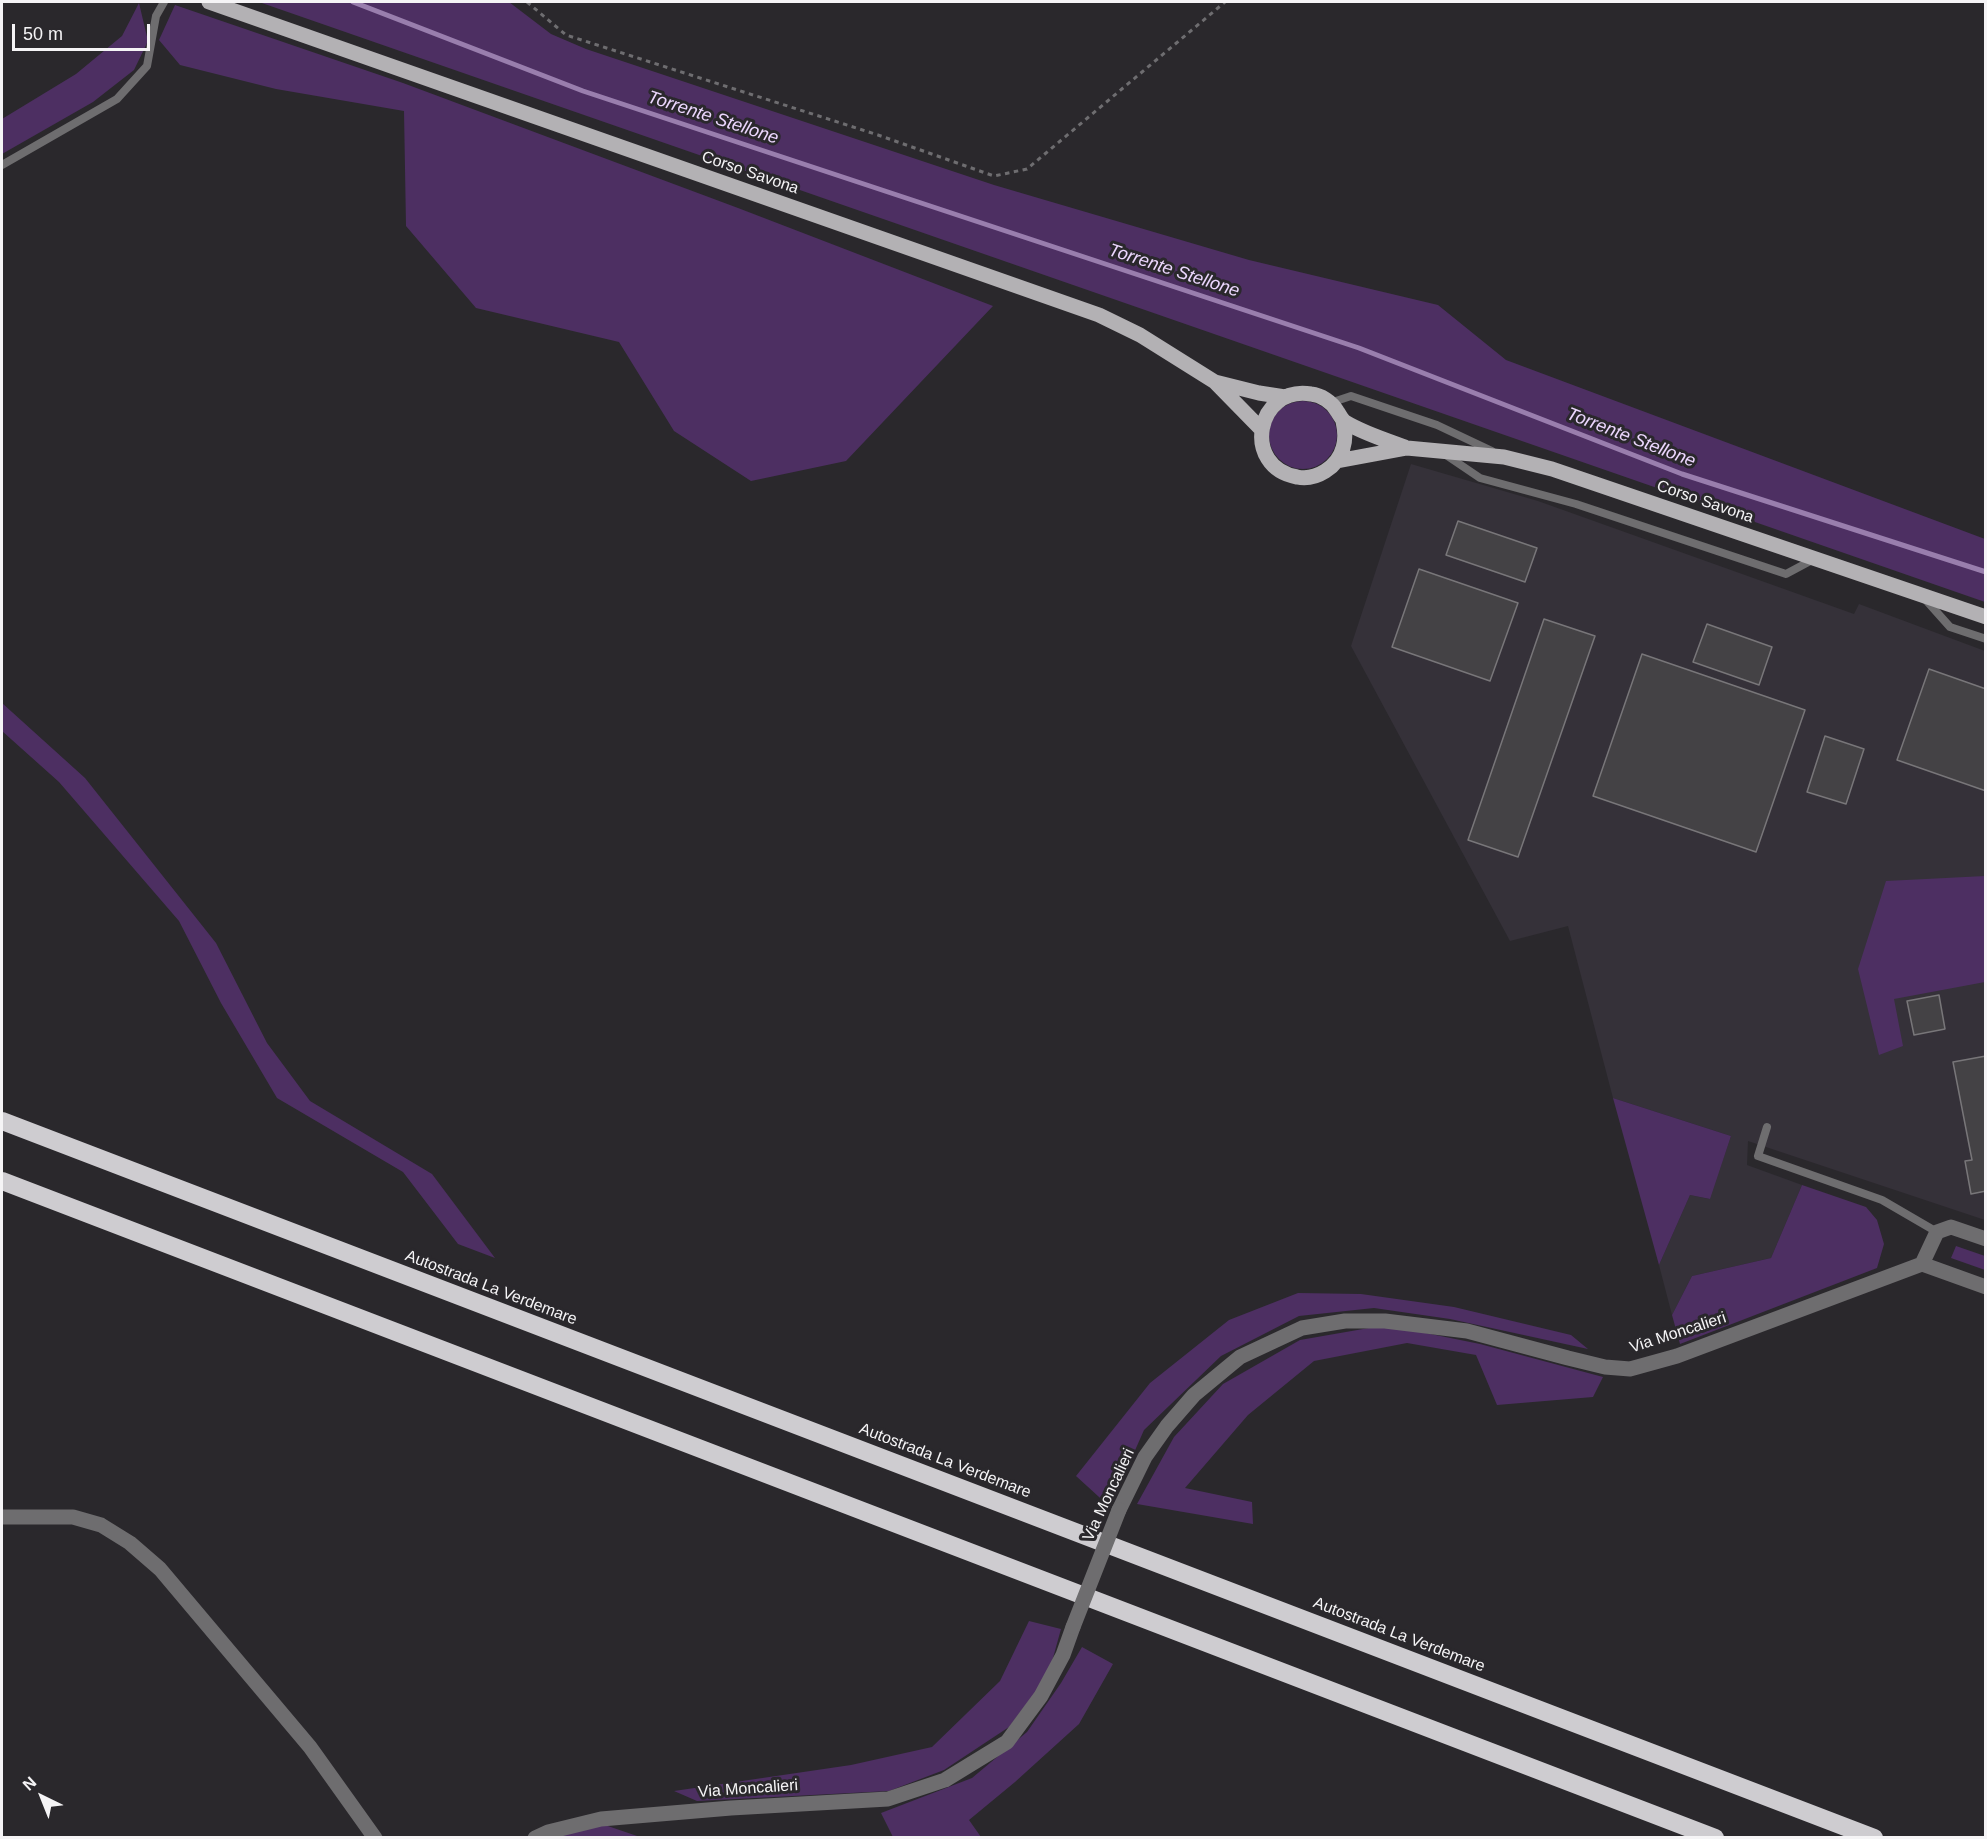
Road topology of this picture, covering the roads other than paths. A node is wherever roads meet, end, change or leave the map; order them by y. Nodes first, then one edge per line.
1 (164, 2) edge
2 (209, 2) edge
3 (2, 165) edge
4 (1215, 382) junction
5 (1284, 397) junction
6 (1330, 403) junction
7 (1343, 421) junction
8 (1261, 429) junction
9 (1407, 448) junction
10 (1440, 450) junction
11 (1504, 457) junction
12 (1337, 461) junction
13 (1814, 559) junction
14 (1922, 596) junction
15 (1986, 618) edge
16 (1986, 639) edge
17 (2, 1122) edge
18 (1767, 1126) dead end
19 (2, 1181) edge
20 (1937, 1232) junction
21 (1986, 1239) edge
22 (1922, 1264) junction
23 (1986, 1287) edge
24 (2, 1517) edge
25 (375, 1838) edge
26 (535, 1838) edge
27 (1715, 1838) edge
28 (1874, 1838) edge

1 - 3 lane
2 - 4 main road, Corso Savona
4 - 5 main road, Corso Savona
4 - 8 main road, Corso Savona
5 - 6 main road, Corso Savona
5 - 8 main road
6 - 7 main road
6 - 11 lane
7 - 9 main road, Corso Savona
7 - 12 main road
8 - 12 main road, Corso Savona
9 - 10 main road, Corso Savona
9 - 12 main road, Corso Savona
10 - 11 main road, Corso Savona
10 - 13 lane
11 - 13 main road, Corso Savona
13 - 14 main road, Corso Savona
14 - 15 main road, Corso Savona
14 - 16 lane
17 - 28 highway, Autostrada La Verdemare
18 - 20 lane
19 - 27 highway
20 - 21 street
20 - 22 street
22 - 23 street
22 - 26 street, Via Moncalieri, bridge
24 - 25 street

